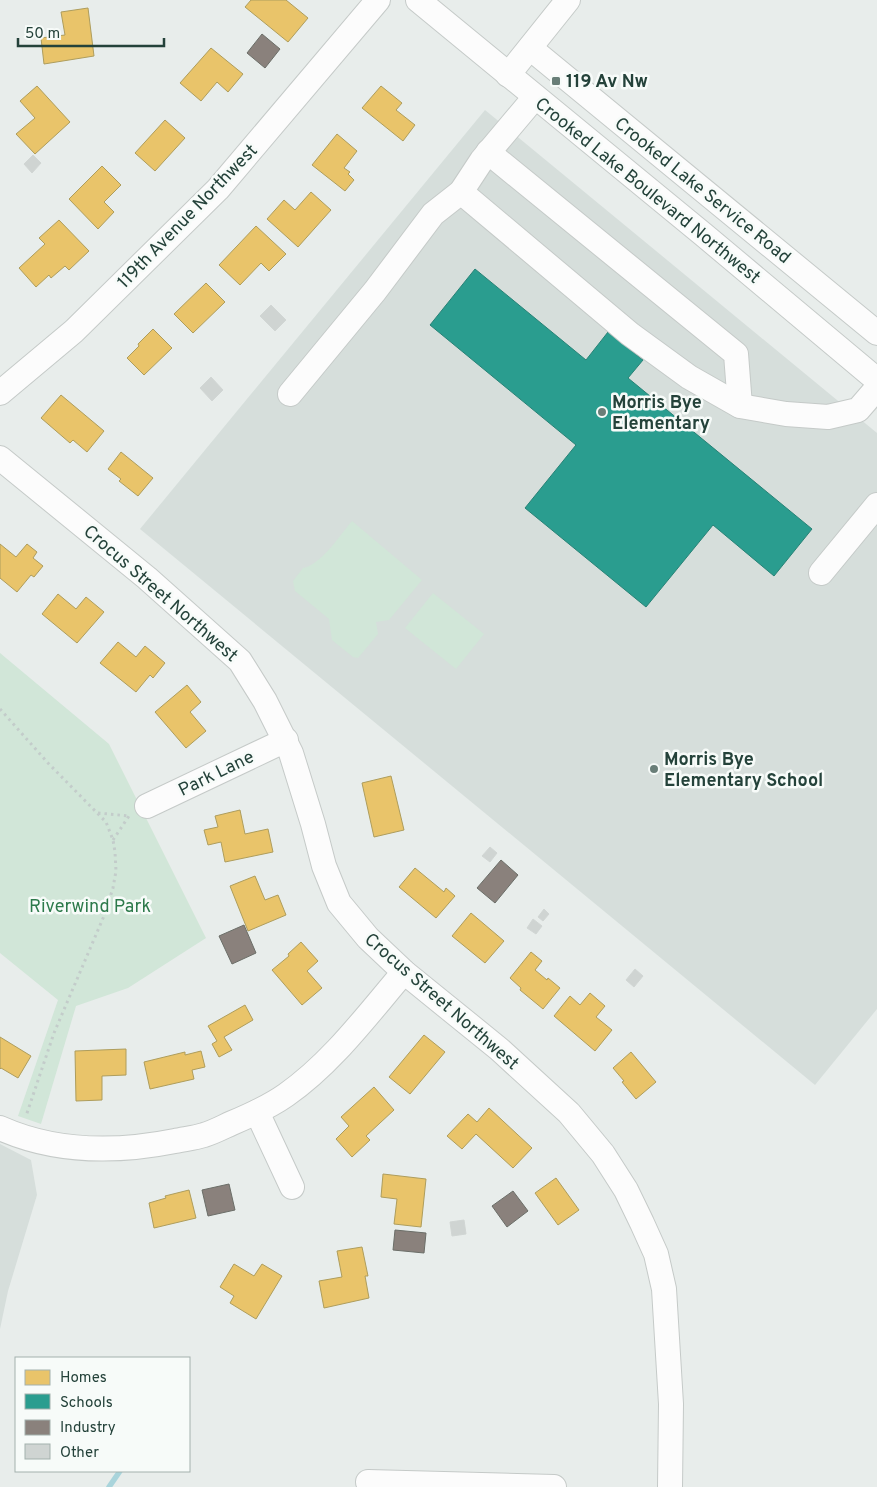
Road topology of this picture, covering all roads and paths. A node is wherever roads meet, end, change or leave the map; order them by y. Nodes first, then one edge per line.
1 (378, 0) edge
2 (418, 0) edge
3 (568, 0) edge
4 (530, 48) junction
5 (508, 75) junction
6 (534, 97) junction
7 (488, 152) junction
8 (461, 192) junction
9 (877, 333) edge
10 (877, 380) edge
11 (877, 388) edge
12 (0, 393) edge
13 (290, 394) dead end
14 (740, 406) junction
15 (0, 458) edge
16 (877, 505) edge
17 (821, 573) dead end
18 (0, 709) edge
19 (286, 740) junction
20 (138, 811) junction
21 (98, 813) junction
22 (113, 840) junction
23 (404, 972) junction
24 (257, 1112) junction
25 (9, 1132) edge
26 (292, 1187) dead end
27 (368, 1482) dead end
28 (554, 1487) edge
29 (670, 1487) edge

1 - 12 street, 119th Avenue Northwest
2 - 5 street, Crooked Lake Boulevard Northwest
3 - 4 street
4 - 5 street
4 - 9 street, Crooked Lake Service Road
5 - 6 street, Crooked Lake Boulevard Northwest
6 - 7 street
6 - 10 street, Crooked Lake Boulevard Northwest
7 - 8 street
7 - 14 street
8 - 13 street
8 - 14 street
11 - 14 street
15 - 19 street, Crocus Street Northwest
16 - 17 street
18 - 21 path
19 - 20 street, Park Lane
19 - 23 street, Crocus Street Northwest
20 - 21 path
20 - 22 path
21 - 22 path
22 - 25 path
23 - 24 street
23 - 29 street, Crocus Street Northwest
24 - 25 street
24 - 26 street
27 - 28 street

